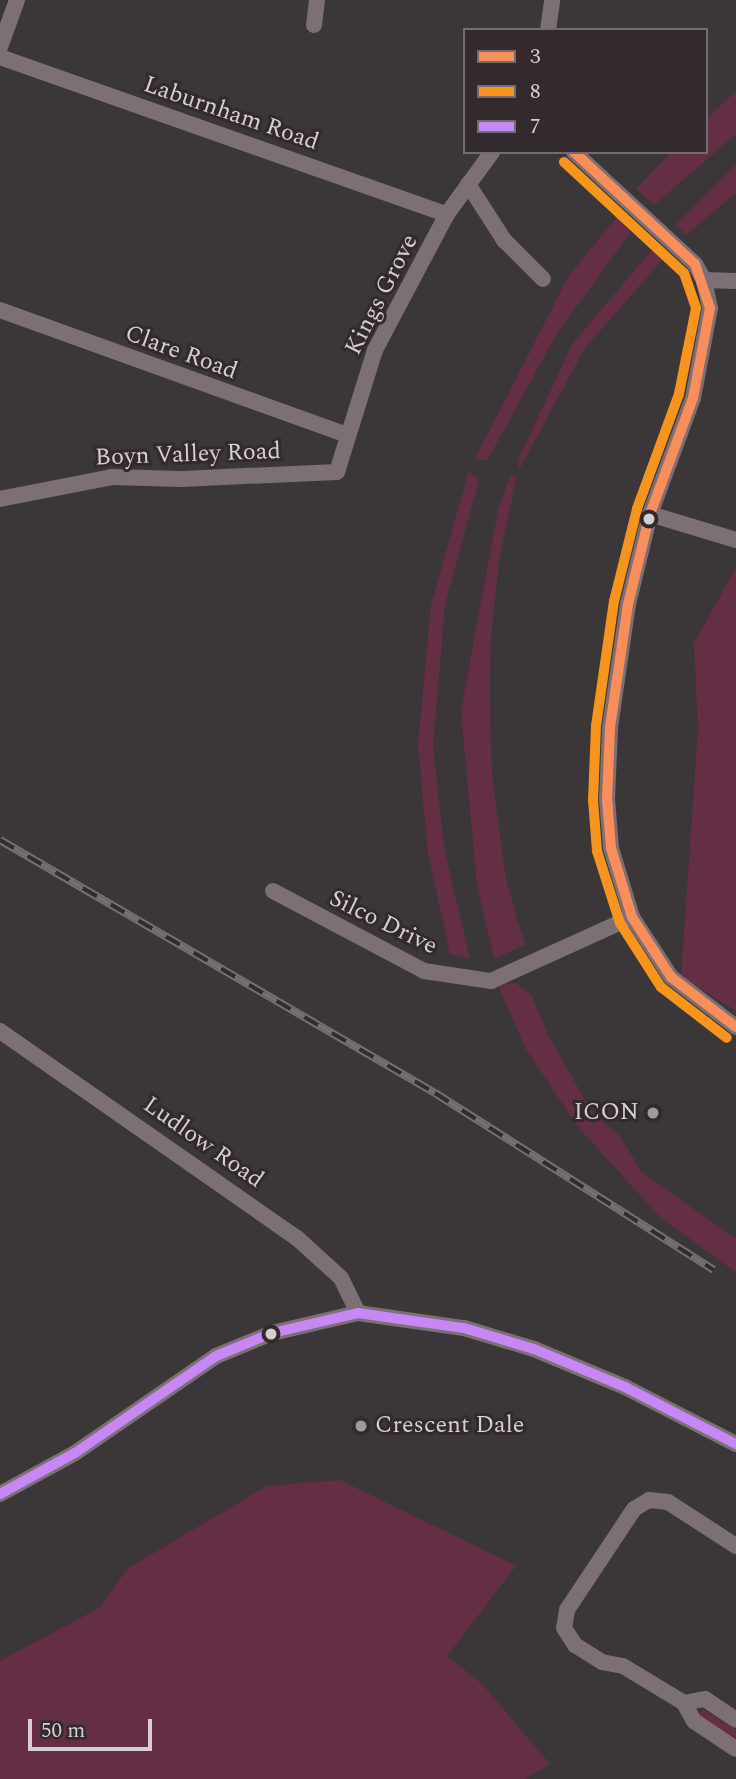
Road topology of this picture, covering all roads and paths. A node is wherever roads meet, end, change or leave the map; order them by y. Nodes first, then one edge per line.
1 (17, 0) edge
2 (317, 0) edge
3 (552, 0) edge
4 (314, 25) dead end
5 (548, 28) edge
6 (0, 47) edge
7 (0, 57) edge
8 (490, 154) edge
9 (576, 154) edge
10 (468, 184) junction
11 (447, 214) junction
12 (542, 279) dead end
13 (704, 280) junction
14 (736, 281) edge
15 (0, 310) edge
16 (347, 435) junction
17 (337, 472) joint
18 (0, 499) edge
19 (650, 514) junction
20 (736, 540) edge
21 (273, 891) dead end
22 (632, 917) junction
23 (736, 1027) edge
24 (0, 1031) edge
25 (358, 1313) junction
26 (736, 1444) edge
27 (0, 1494) edge
28 (736, 1546) edge
29 (684, 1703) junction
30 (736, 1720) edge
31 (736, 1749) edge

1 - 6 street
2 - 4 street
3 - 5 street
7 - 11 street, Laburnham Road
8 - 10 street, Kings Grove
9 - 13 street
10 - 11 street, Kings Grove
10 - 12 street
11 - 16 street, Kings Grove
13 - 14 street
13 - 19 street
15 - 16 street, Clare Road
16 - 17 street, Kings Grove
17 - 18 street, Boyn Valley Road
19 - 20 street
19 - 22 street
21 - 22 street, Silco Drive
22 - 23 street
24 - 25 street, Ludlow Road
25 - 26 street
25 - 27 street
28 - 29 street
29 - 30 street
29 - 31 street

